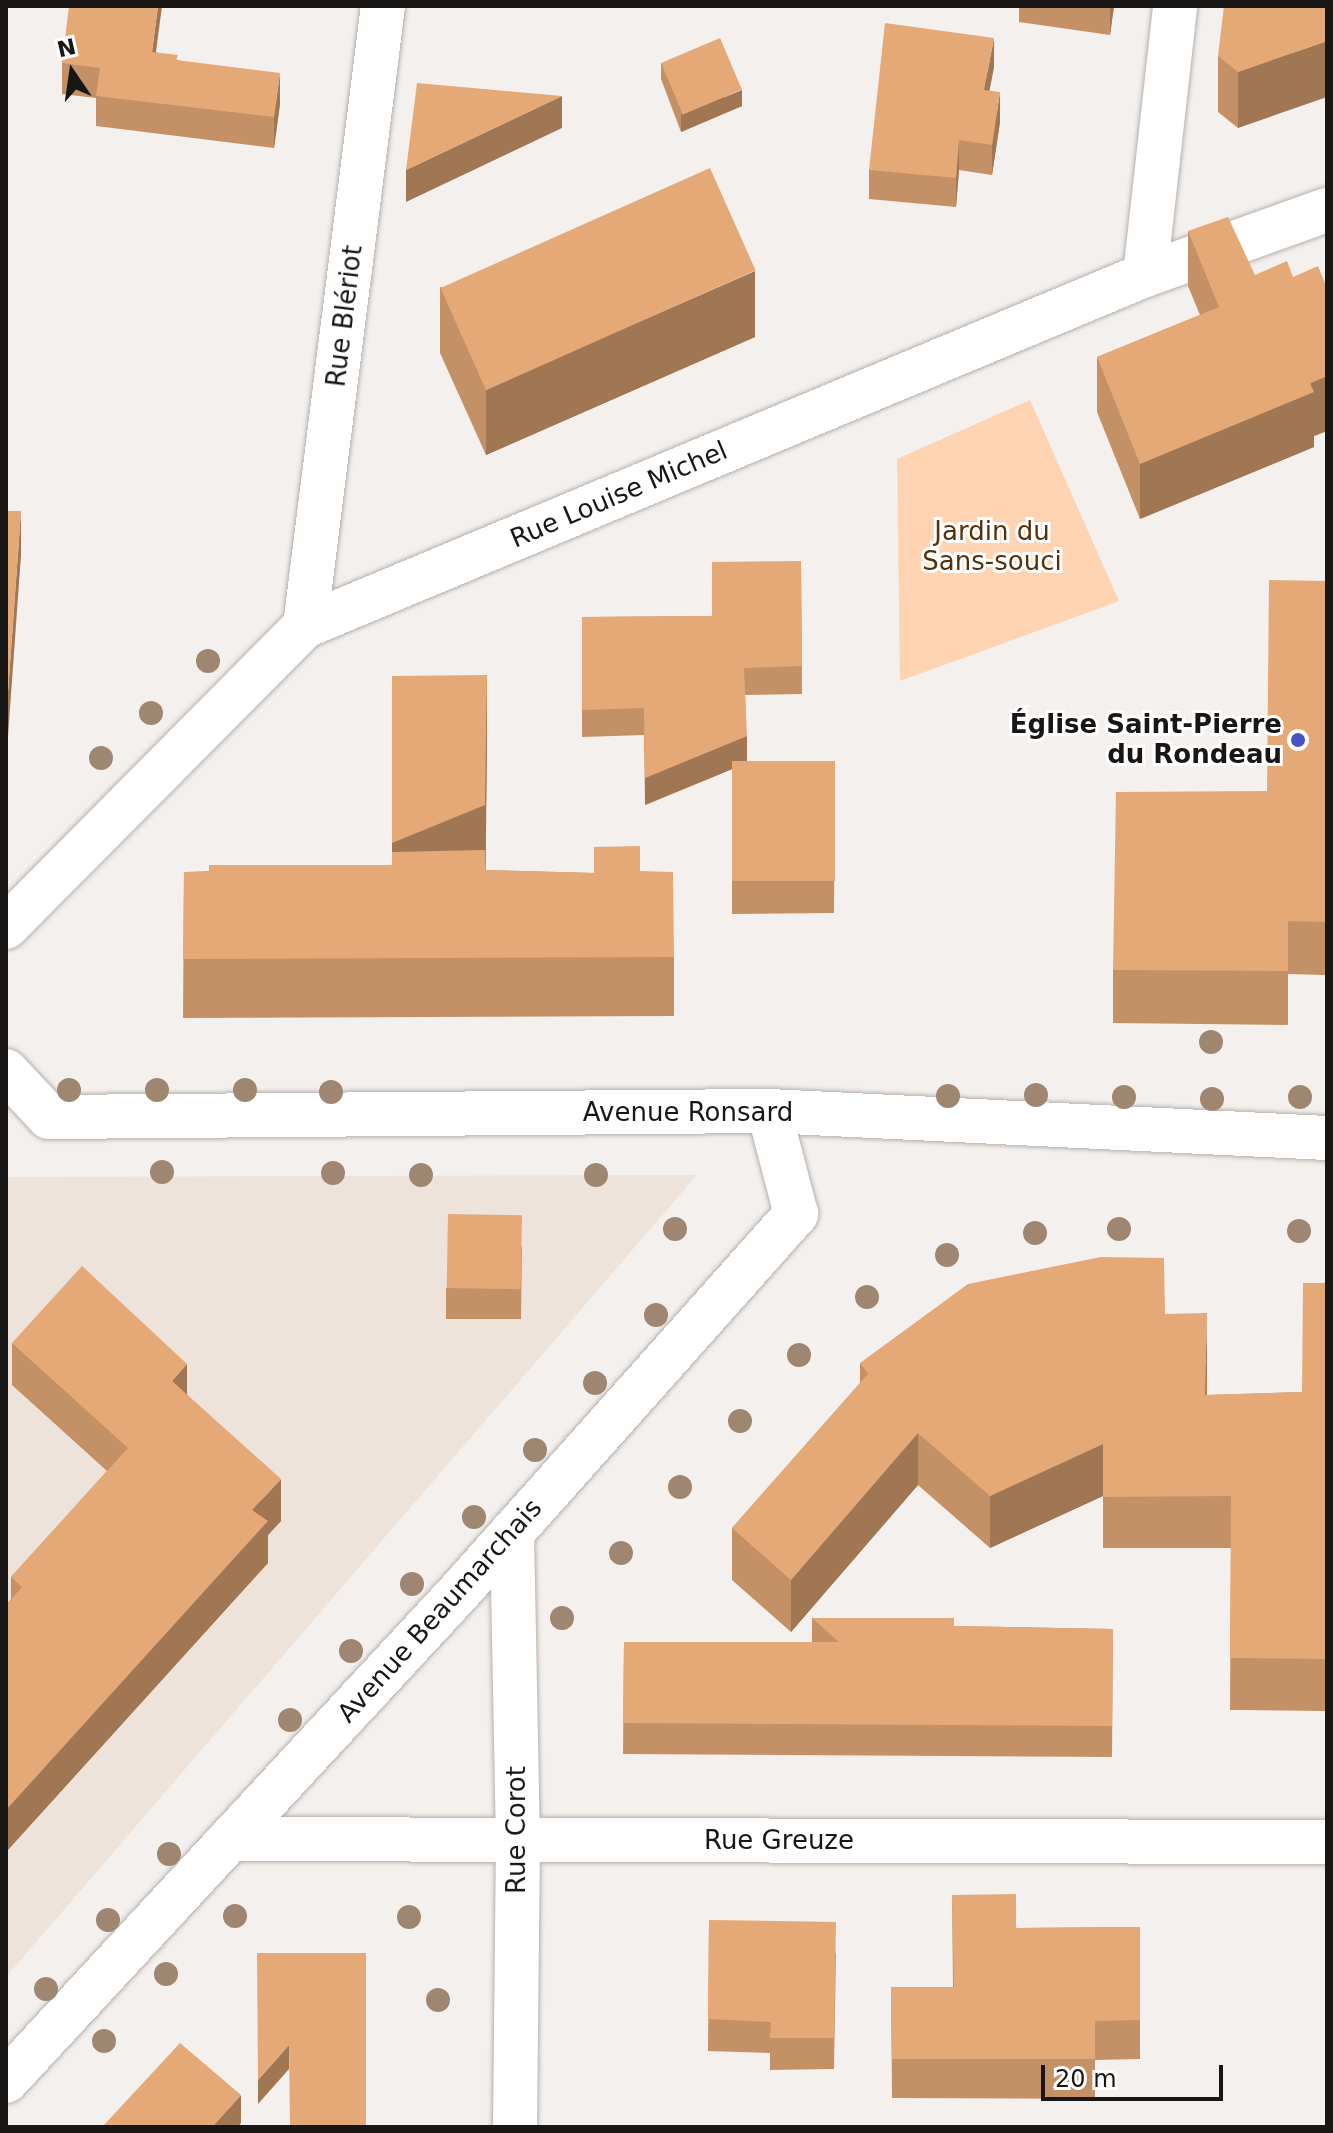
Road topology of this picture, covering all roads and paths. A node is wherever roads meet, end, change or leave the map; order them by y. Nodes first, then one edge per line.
1 (383, 6) edge
2 (1175, 6) edge
3 (1327, 210) edge
4 (1145, 275) junction
5 (305, 626) junction
6 (6, 927) edge
7 (6, 1071) edge
8 (769, 1111) junction
9 (49, 1117) junction
10 (6, 1124) edge
11 (1327, 1138) edge
12 (512, 1532) junction
13 (230, 1839) junction
14 (518, 1840) junction
15 (1327, 1842) edge
16 (6, 2081) edge
17 (515, 2127) edge

1 - 5 street, Rue Blériot
2 - 4 street
3 - 4 street, Rue Louise Michel
4 - 5 street, Rue Louise Michel
5 - 6 street, Rue Louise Michel
7 - 9 street
8 - 9 street, Avenue Ronsard
8 - 11 street, Avenue Ronsard
8 - 12 street, Avenue Beaumarchais
9 - 10 street, Avenue Ronsard
12 - 13 street, Avenue Beaumarchais
12 - 14 street, Rue Corot
13 - 14 street, Rue Greuze
13 - 16 street, Avenue Beaumarchais
14 - 15 street, Rue Greuze
14 - 17 street, Rue Corot

